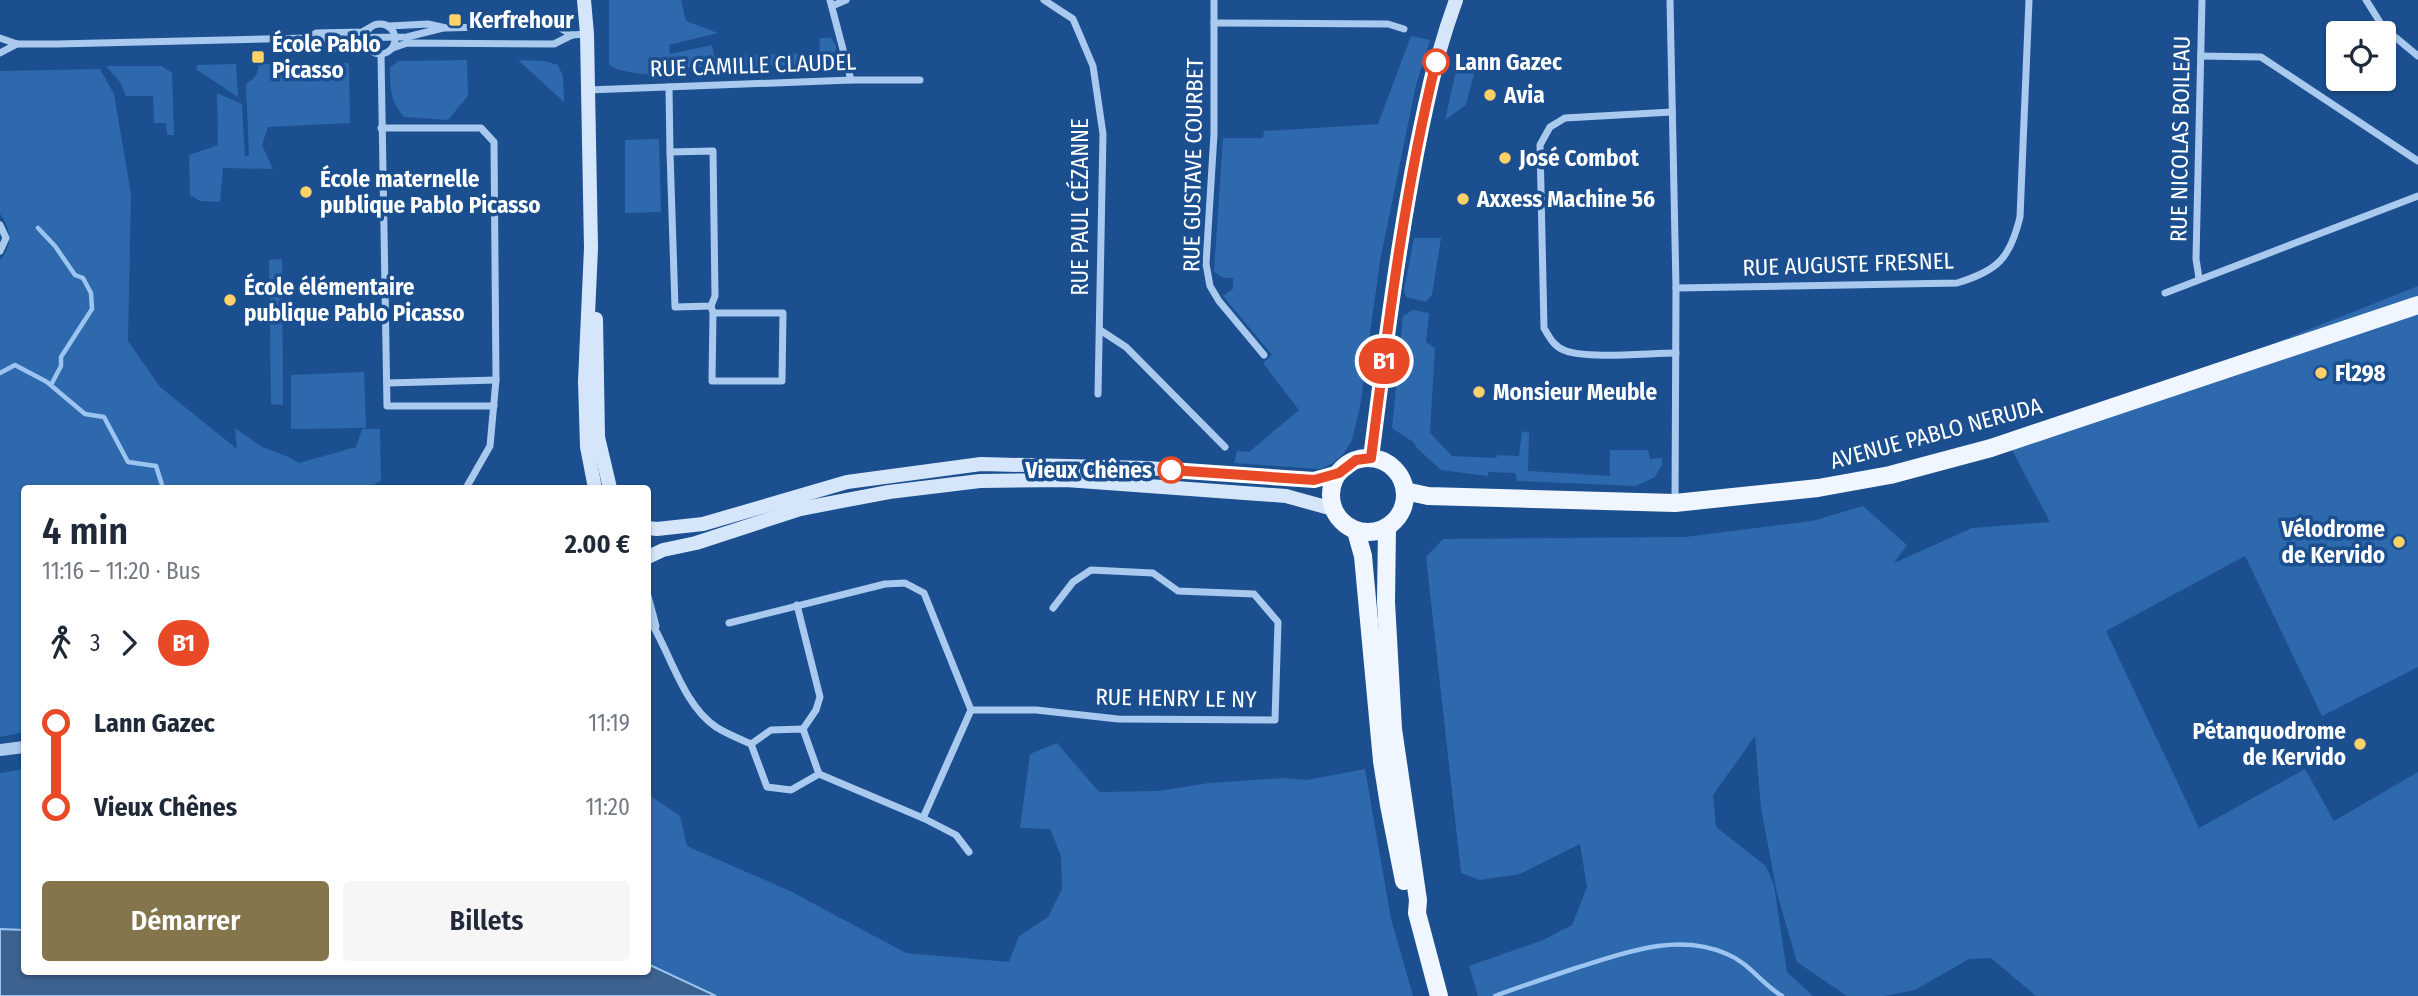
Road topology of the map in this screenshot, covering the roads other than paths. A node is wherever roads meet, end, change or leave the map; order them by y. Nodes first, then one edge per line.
1 (584, 0) edge
2 (846, 0) edge
3 (1047, 0) edge
4 (1214, 0) edge
5 (1456, 0) edge
6 (1670, 0) edge
7 (2029, 0) edge
8 (2203, 0) edge
9 (2366, 0) edge
10 (831, 3) edge
11 (1214, 23) junction
12 (389, 26) junction
13 (369, 28) junction
14 (446, 28) junction
15 (1404, 29) dead end
16 (337, 32) junction
17 (587, 33) junction
18 (572, 34) junction
19 (395, 37) junction
20 (407, 37) junction
21 (0, 38) edge
22 (309, 38) junction
23 (360, 38) junction
24 (430, 43) junction
25 (17, 44) junction
26 (367, 47) junction
27 (393, 48) junction
28 (0, 53) edge
29 (381, 54) junction
30 (2201, 56) junction
31 (2418, 56) edge
32 (851, 80) junction
33 (920, 80) dead end
34 (669, 87) junction
35 (588, 90) junction
36 (1672, 113) junction
37 (382, 128) junction
38 (670, 152) junction
39 (2418, 161) edge
40 (2418, 196) edge
41 (0, 225) edge
42 (591, 248) junction
43 (0, 251) edge
44 (2199, 278) junction
45 (1676, 288) junction
46 (2165, 293) dead end
47 (2418, 305) edge
48 (712, 309) junction
49 (1100, 330) junction
50 (1676, 353) junction
51 (1264, 355) dead end
52 (496, 380) junction
53 (387, 383) junction
54 (1098, 394) dead end
55 (494, 406) junction
56 (1225, 447) dead end
57 (1371, 458) junction
58 (1339, 473) junction
59 (468, 485) edge
60 (593, 485) edge
61 (609, 485) edge
62 (1405, 491) junction
63 (1675, 503) junction
64 (1333, 509) junction
65 (651, 528) edge
66 (1387, 528) junction
67 (1356, 531) junction
68 (651, 556) edge
69 (797, 605) junction
70 (651, 607) edge
71 (1053, 608) dead end
72 (651, 622) edge
73 (729, 623) dead end
74 (658, 633) junction
75 (971, 710) junction
76 (803, 729) junction
77 (751, 744) junction
78 (21, 747) edge
79 (0, 750) edge
80 (819, 774) junction
81 (923, 818) junction
82 (969, 852) dead end
83 (1417, 913) junction
84 (1438, 996) edge

1 - 17 main road
2 - 10 street
3 - 49 street, RUE PAUL CÉZANNE
4 - 11 street, RUE GUSTAVE COURBET
5 - 57 main road
6 - 36 street
7 - 45 street, RUE AUGUSTE FRESNEL
8 - 30 street, RUE NICOLAS BOILEAU
9 - 31 street
10 - 32 street
11 - 15 street
11 - 51 street, RUE GUSTAVE COURBET
12 - 13 street
12 - 14 street
12 - 19 street
13 - 16 street
13 - 23 street
14 - 18 street
14 - 20 street
16 - 22 street
16 - 23 street
17 - 18 street
17 - 35 main road
18 - 24 street
19 - 20 street
19 - 23 street
19 - 27 street
20 - 24 street
21 - 25 street
22 - 23 street
22 - 25 street
22 - 26 street
23 - 26 street
24 - 27 street
25 - 28 street
26 - 29 street
27 - 29 street
29 - 37 street
30 - 39 street
30 - 44 street, RUE NICOLAS BOILEAU
32 - 33 street, RUE CAMILLE CLAUDEL
32 - 34 street, RUE CAMILLE CLAUDEL
34 - 35 street, RUE CAMILLE CLAUDEL
34 - 38 street
35 - 42 main road
36 - 45 street
36 - 50 street
37 - 52 street
37 - 53 street
38 - 48 street
38 - 48 street
40 - 44 street
41 - 43 street
42 - 60 main road
42 - 61 main road
44 - 46 street
45 - 50 street
47 - 63 main road, AVENUE PABLO NERUDA
48 - 48 street
49 - 54 street, RUE PAUL CÉZANNE
49 - 56 street
50 - 63 street
52 - 53 street
52 - 55 street
53 - 55 street
55 - 59 street
57 - 58 main road
57 - 62 main road
58 - 64 main road
58 - 65 main road
62 - 63 main road, AVENUE PABLO NERUDA
62 - 66 main road
64 - 67 main road
64 - 68 main road
66 - 67 main road
66 - 83 main road
67 - 83 main road
69 - 73 street
69 - 75 street
69 - 76 street
70 - 74 street
71 - 75 street, RUE HENRY LE NY
72 - 74 street
74 - 77 street
75 - 81 street
76 - 77 street
76 - 80 street
77 - 80 street
78 - 79 street
80 - 81 street
81 - 82 street
83 - 84 main road

